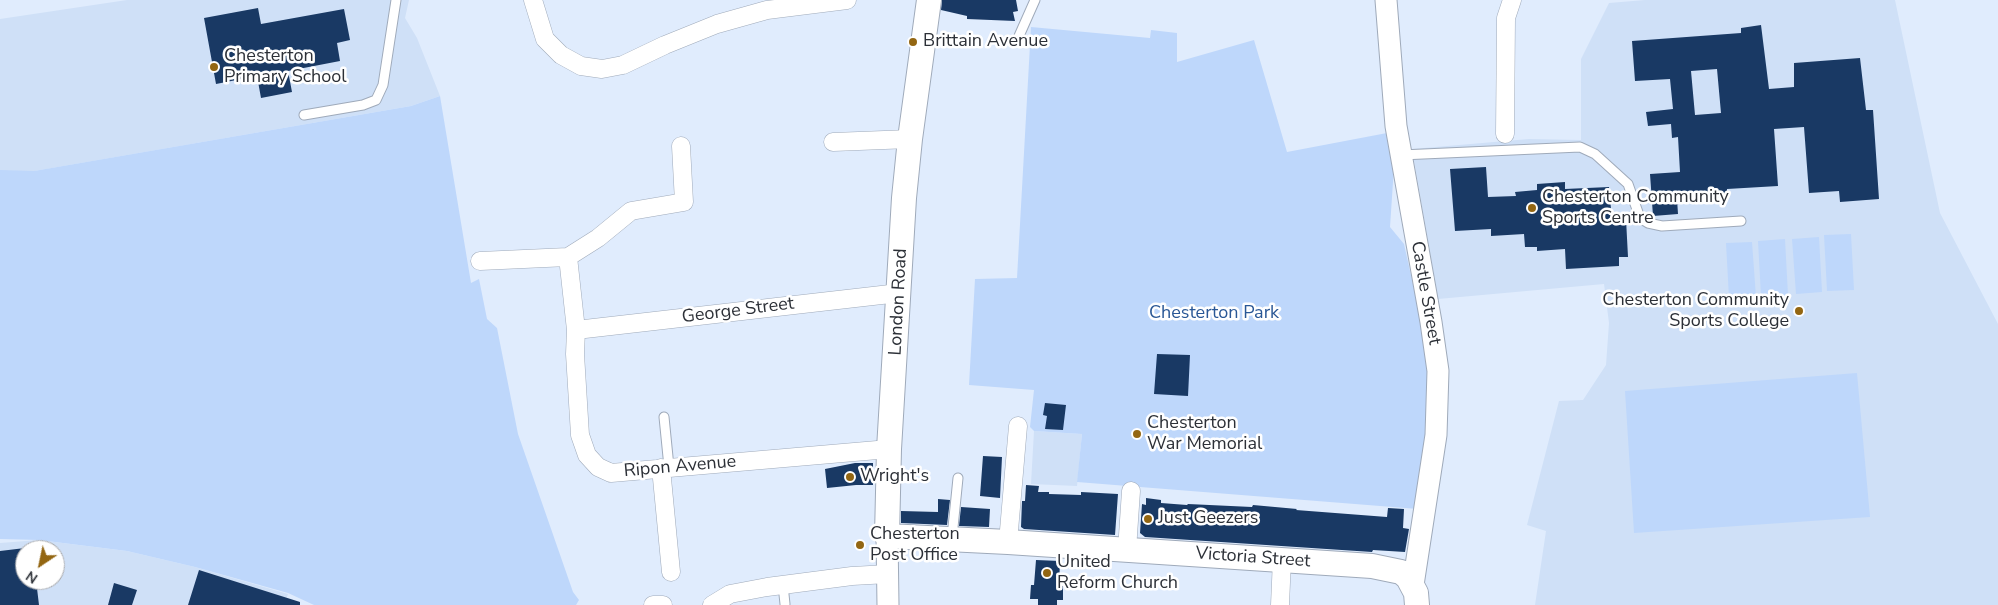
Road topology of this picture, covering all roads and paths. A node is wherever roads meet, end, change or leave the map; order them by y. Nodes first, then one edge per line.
1 (396, 0) edge
2 (533, 0) edge
3 (847, 0) edge
4 (929, 0) edge
5 (1034, 0) edge
6 (1386, 0) edge
7 (1512, 0) edge
8 (1019, 36) dead end
9 (304, 115) dead end
10 (1505, 134) dead end
11 (910, 139) junction
12 (833, 142) dead end
13 (681, 146) dead end
14 (1401, 155) junction
15 (1741, 221) dead end
16 (568, 257) junction
17 (480, 261) dead end
18 (900, 293) junction
19 (576, 330) junction
20 (664, 417) dead end
21 (1018, 426) dead end
22 (890, 449) junction
23 (665, 468) junction
24 (958, 478) dead end
25 (1131, 491) dead end
26 (887, 536) junction
27 (952, 539) junction
28 (1008, 542) junction
29 (1127, 550) junction
30 (1282, 559) junction
31 (671, 572) dead end
32 (888, 574) junction
33 (783, 585) junction
34 (1415, 595) edge
35 (785, 604) edge
36 (653, 605) edge
37 (663, 605) edge
38 (712, 605) edge
39 (888, 605) edge
40 (1280, 605) edge

1 - 9 lane
2 - 3 street
4 - 11 main road, London Road
5 - 8 lane
6 - 14 street, Castle Street
7 - 10 street
11 - 12 street
11 - 18 main road, London Road
13 - 16 street
14 - 15 lane
14 - 34 street, Castle Street
16 - 17 street
16 - 19 street, Ripon Avenue
18 - 19 street, George Street
18 - 22 main road, London Road
19 - 23 street, Ripon Avenue
20 - 23 lane
21 - 28 street
22 - 23 street, Ripon Avenue
22 - 26 main road, London Road
23 - 31 street
24 - 27 lane
25 - 29 street
26 - 27 main road, Victoria Street
26 - 32 street, London Road
27 - 28 main road, Victoria Street
28 - 29 main road, Victoria Street
29 - 30 main road, Victoria Street
30 - 34 main road, Victoria Street
30 - 40 street
32 - 33 street
32 - 39 street, London Road
33 - 35 lane
33 - 38 street
36 - 37 street

